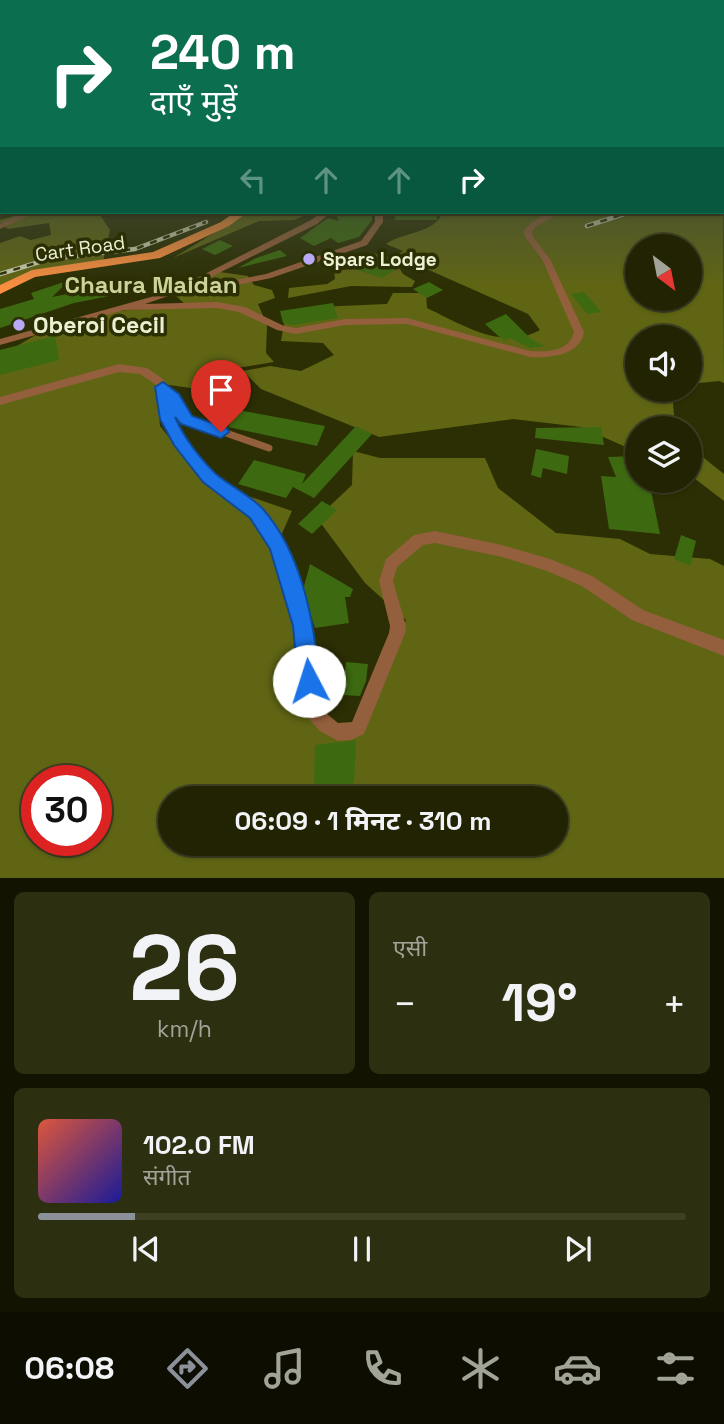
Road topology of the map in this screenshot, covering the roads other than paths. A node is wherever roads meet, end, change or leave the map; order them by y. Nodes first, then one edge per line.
1 (31, 214) edge
2 (239, 214) edge
3 (323, 214) edge
4 (379, 214) edge
5 (554, 214) edge
6 (0, 227) edge
7 (0, 290) edge
8 (154, 299) junction
9 (127, 308) junction
10 (0, 342) edge
11 (163, 387) junction
12 (0, 401) edge
13 (270, 447) dead end
14 (724, 648) edge

1 - 6 street
2 - 7 main road, Cart Road
3 - 8 street
4 - 8 street
5 - 9 street
8 - 9 street
9 - 10 street
11 - 12 street
11 - 13 lane
11 - 14 street

